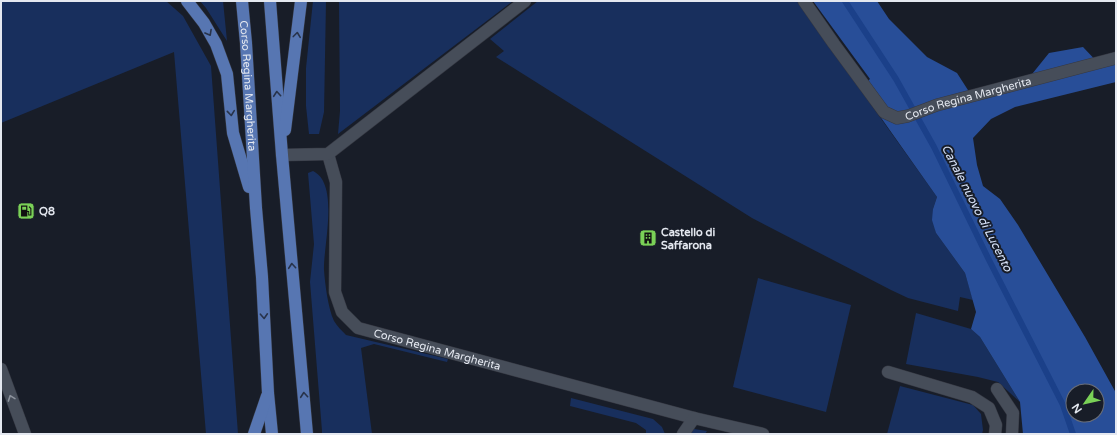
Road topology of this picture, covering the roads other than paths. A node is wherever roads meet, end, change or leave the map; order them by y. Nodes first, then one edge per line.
1 (187, 1) edge
2 (242, 1) edge
3 (270, 1) edge
4 (301, 1) edge
5 (525, 1) edge
6 (804, 1) edge
7 (1116, 58) edge
8 (328, 154) junction
9 (282, 155) junction
10 (256, 208) junction
11 (1, 369) edge
12 (888, 372) dead end
13 (998, 389) dead end
14 (268, 393) junction
15 (694, 418) junction
16 (25, 434) edge
17 (254, 434) edge
18 (272, 434) edge
19 (307, 434) edge
20 (683, 434) edge
21 (763, 434) edge
22 (995, 434) edge
23 (1012, 434) edge

1 -> 10 main road
2 - 10 main road, Corso Regina Margherita
9 -> 3 main road
9 -> 4 main road
5 - 8 street
6 - 7 street, Corso Regina Margherita
8 - 9 street
8 - 15 street, Corso Regina Margherita
19 -> 9 main road
10 -> 14 main road, Corso Regina Margherita
16 -> 11 street
12 - 22 street
13 - 23 street
14 - 17 main road
14 - 18 main road, Corso Regina Margherita
15 - 20 street
15 - 21 street, Corso Regina Margherita

